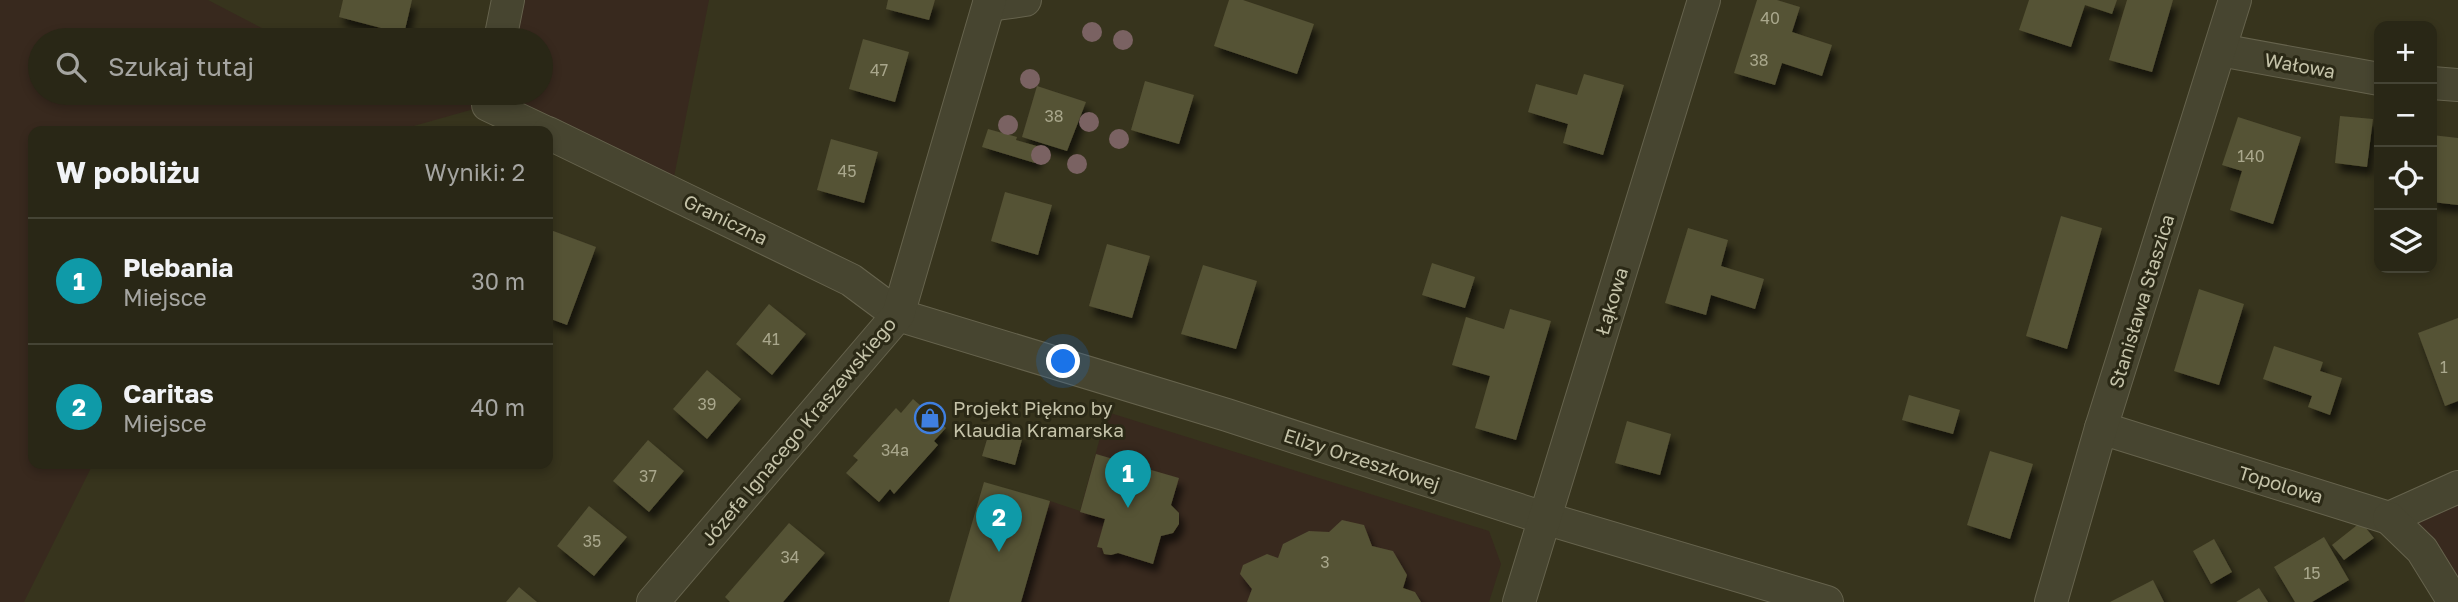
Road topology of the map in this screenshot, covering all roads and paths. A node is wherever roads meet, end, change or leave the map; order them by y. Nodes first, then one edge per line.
1 (508, 0) edge
2 (1025, 0) edge
3 (1704, 0) edge
4 (2235, 0) edge
5 (989, 2) edge
6 (502, 28) edge
7 (2220, 50) junction
8 (2374, 78) edge
9 (2437, 83) edge
10 (2458, 85) edge
11 (488, 105) edge
12 (533, 126) edge
13 (553, 135) edge
14 (898, 315) junction
15 (2101, 428) junction
16 (2458, 487) edge
17 (1544, 518) junction
18 (2389, 518) junction
19 (653, 602) edge
20 (1519, 602) edge
21 (1827, 602) edge
22 (2051, 602) edge
23 (2454, 602) edge

1 - 6 street
2 - 5 street, Józefa Ignacego Kraszewskiego
3 - 17 street, Łąkowa
4 - 7 street, Stanisława Staszica
5 - 14 street, Józefa Ignacego Kraszewskiego
7 - 8 street, Wałowa
7 - 15 street, Stanisława Staszica
9 - 10 street
11 - 12 street, Graniczna
13 - 14 street, Graniczna
14 - 17 street, Elizy Orzeszkowej
14 - 19 street, Józefa Ignacego Kraszewskiego
15 - 18 street, Topolowa
15 - 22 street, Stanisława Staszica
16 - 18 street
17 - 20 street, Łąkowa
17 - 21 street, Elizy Orzeszkowej
18 - 23 street

